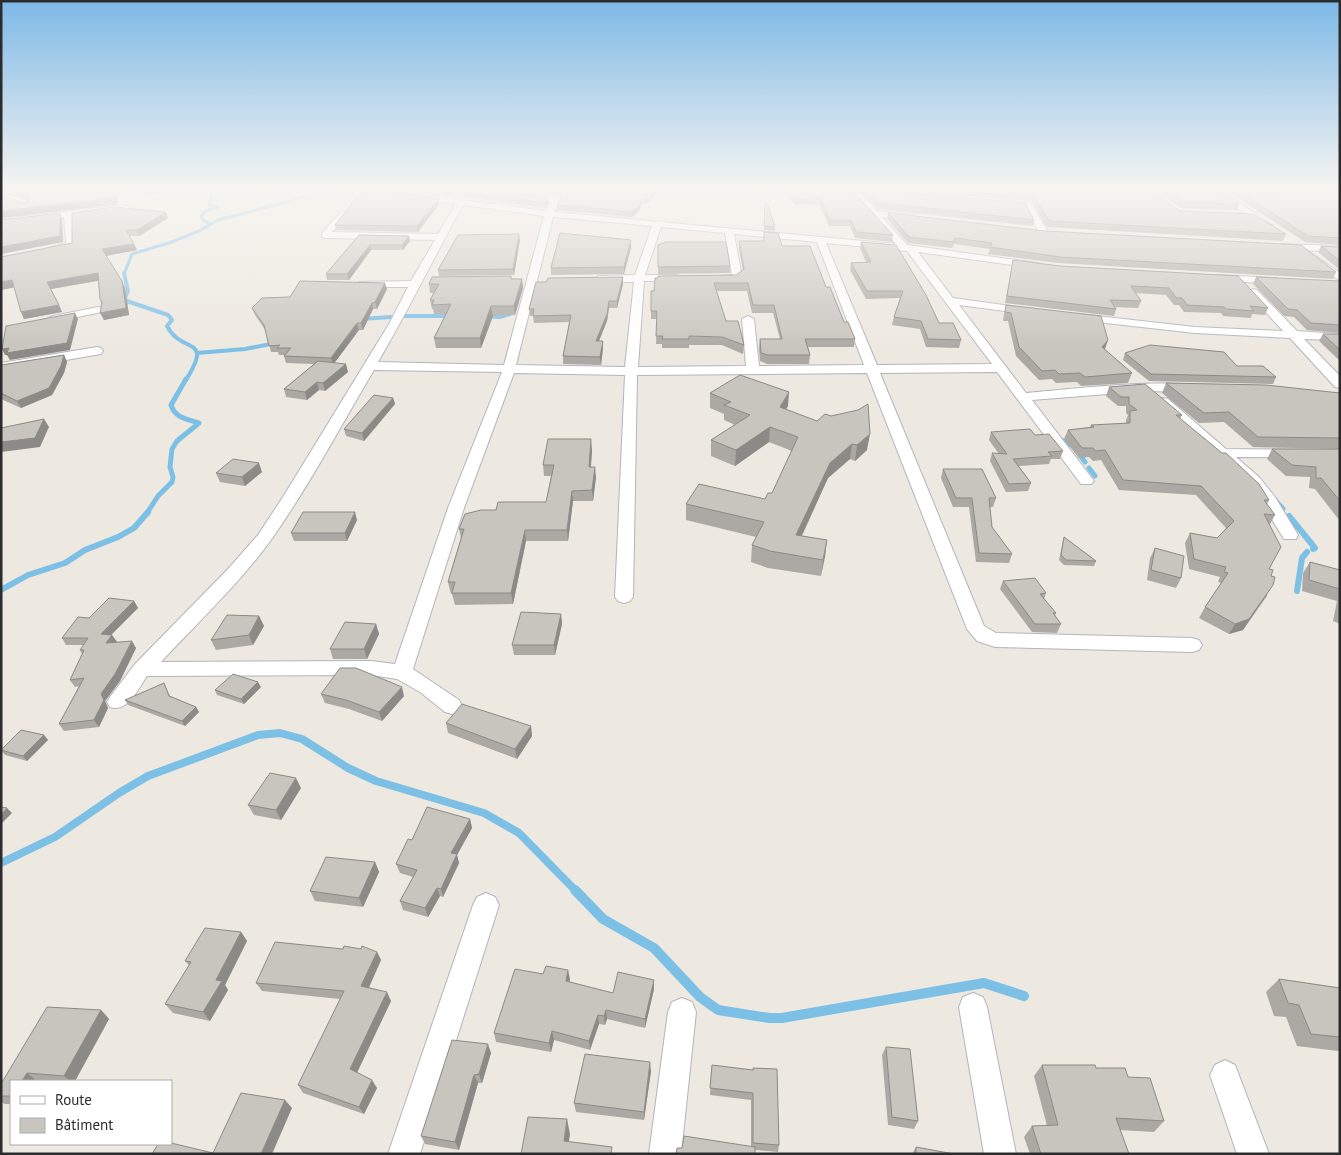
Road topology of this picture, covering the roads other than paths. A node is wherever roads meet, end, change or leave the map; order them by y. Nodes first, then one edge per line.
1 (70, 243) edge
2 (437, 243) edge
3 (542, 243) edge
4 (651, 243) edge
5 (731, 243) edge
6 (821, 243) edge
7 (852, 243) edge
8 (902, 243) edge
9 (1294, 243) edge
10 (1276, 247) edge
11 (907, 248) junction
12 (1303, 248) junction
13 (1340, 249) edge
14 (39, 252) edge
15 (1044, 266) edge
16 (639, 278) junction
17 (685, 278) edge
18 (1211, 278) edge
19 (1340, 278) edge
20 (591, 279) edge
21 (703, 279) edge
22 (1240, 279) junction
23 (419, 282) junction
24 (1290, 282) edge
25 (348, 284) edge
26 (950, 301) junction
27 (98, 310) dead end
28 (1044, 313) edge
29 (1063, 315) edge
30 (748, 319) dead end
31 (40, 322) edge
32 (1293, 334) junction
33 (1340, 337) edge
34 (97, 351) dead end
35 (368, 366) junction
36 (1, 367) edge
37 (1000, 368) junction
38 (509, 370) junction
39 (631, 370) junction
40 (753, 370) junction
41 (874, 370) junction
42 (1129, 374) edge
43 (1340, 384) edge
44 (1146, 387) junction
45 (1202, 388) edge
46 (1023, 397) junction
47 (1224, 453) junction
48 (1340, 454) edge
49 (1086, 481) dead end
50 (1290, 535) dead end
51 (624, 597) dead end
52 (1192, 646) dead end
53 (142, 669) junction
54 (402, 672) junction
55 (117, 702) dead end
56 (452, 706) dead end
57 (486, 906) dead end
58 (973, 1007) dead end
59 (682, 1012) dead end
60 (1225, 1075) dead end
61 (404, 1154) edge
62 (665, 1154) edge
63 (1000, 1154) edge
64 (1253, 1154) edge

1 - 14 street
2 - 23 street
3 - 38 street
4 - 16 street
5 - 21 street
6 - 41 street
7 - 11 street
8 - 11 street
9 - 12 street
10 - 12 street
11 - 15 street
11 - 26 street
12 - 13 street
12 - 19 street
16 - 17 street
16 - 20 street
16 - 39 street
18 - 22 street
22 - 24 street
22 - 32 street
23 - 25 street
23 - 35 street
26 - 28 street
26 - 37 street
27 - 31 street
29 - 32 street
30 - 40 street
32 - 33 street
32 - 43 street
34 - 36 street
35 - 38 street
35 - 53 street
37 - 41 street
37 - 46 street
38 - 39 street
38 - 54 street
39 - 40 street
39 - 51 street
40 - 41 street
41 - 52 street
42 - 44 street
44 - 45 street
44 - 46 street
44 - 47 street
46 - 49 street
47 - 48 street
47 - 50 street
53 - 54 street
53 - 55 street
54 - 56 street
57 - 61 street
58 - 63 street
59 - 62 street
60 - 64 street

